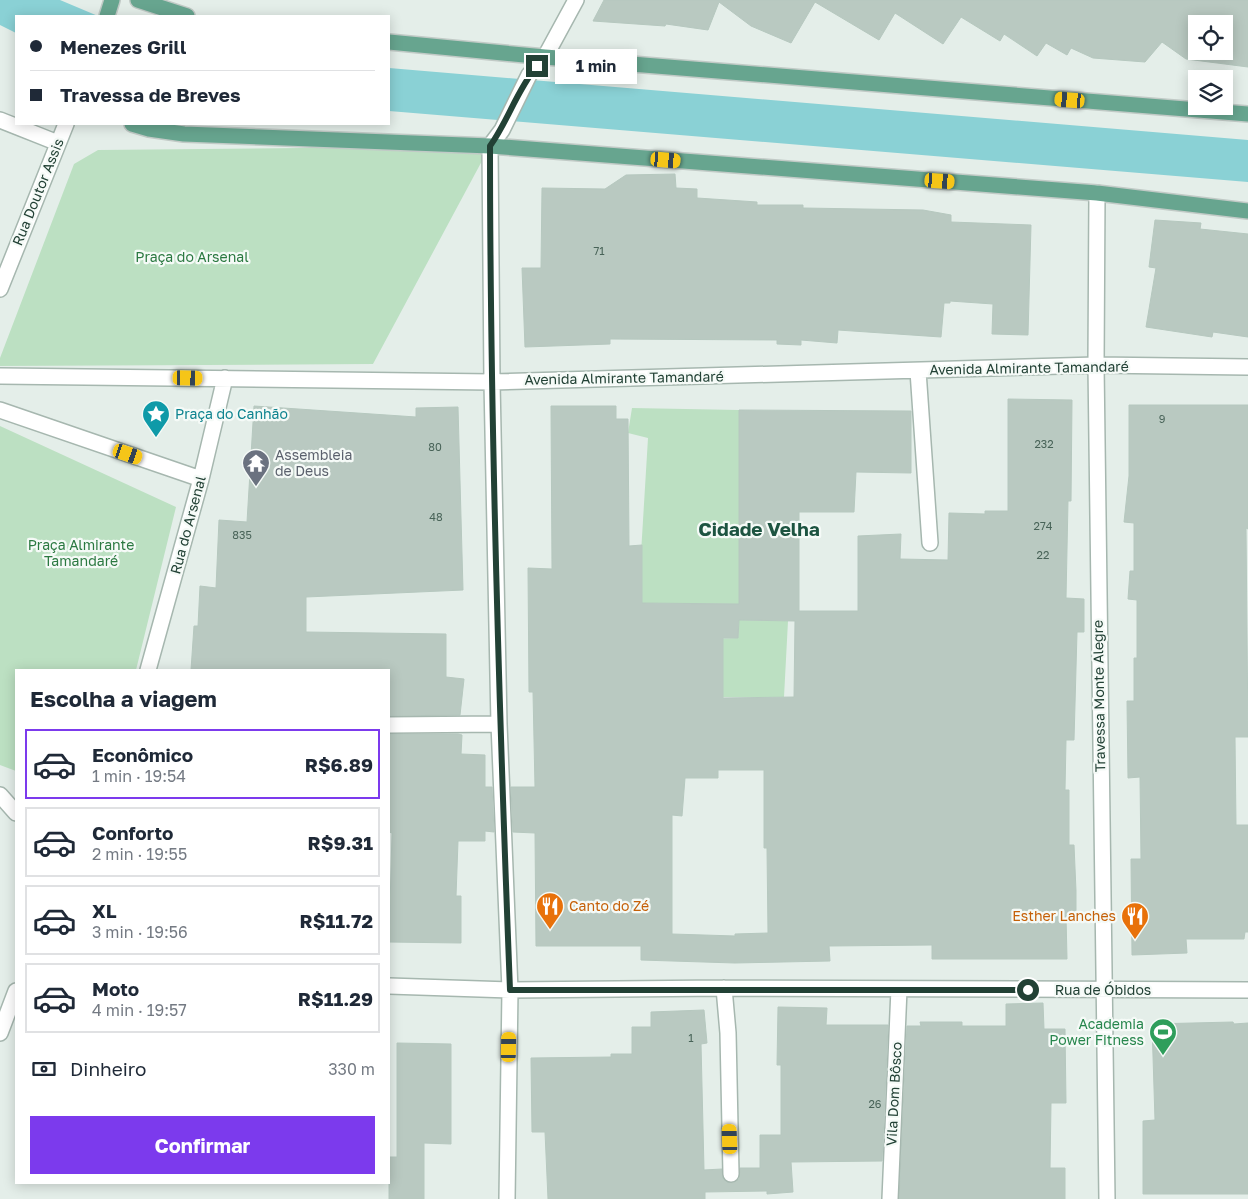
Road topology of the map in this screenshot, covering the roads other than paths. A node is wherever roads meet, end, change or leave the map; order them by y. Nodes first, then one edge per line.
1 (112, 0) edge
2 (138, 0) edge
3 (576, 0) edge
4 (107, 15) edge
5 (184, 15) edge
6 (390, 42) edge
7 (545, 57) junction
8 (1248, 114) edge
9 (0, 120) edge
10 (66, 125) edge
11 (135, 125) edge
12 (58, 143) junction
13 (490, 146) junction
14 (1097, 193) junction
15 (1248, 210) edge
16 (0, 289) edge
17 (1096, 365) junction
18 (1248, 367) edge
19 (918, 371) junction
20 (0, 376) edge
21 (225, 378) junction
22 (492, 382) junction
23 (0, 410) edge
24 (201, 479) junction
25 (930, 542) dead end
26 (148, 669) edge
27 (390, 724) edge
28 (499, 724) junction
29 (0, 790) edge
30 (0, 795) edge
31 (15, 796) edge
32 (15, 812) edge
33 (390, 986) edge
34 (724, 988) junction
35 (899, 989) junction
36 (510, 990) junction
37 (1102, 990) junction
38 (1248, 990) edge
39 (15, 994) edge
40 (0, 1033) edge
41 (731, 1174) dead end
42 (507, 1199) edge
43 (890, 1199) edge
44 (1107, 1199) edge

1 - 4 main road
2 - 5 main road
3 - 7 street
6 - 7 main road
7 - 8 main road
7 - 13 street
9 - 12 street
10 - 12 street, Rua Doutor Assis
11 - 13 main road
12 - 16 street, Rua Doutor Assis
13 - 14 main road
13 - 22 street
14 - 15 main road
14 - 17 street, Travessa Monte Alegre
17 - 18 street, Avenida Almirante Tamandaré
17 - 19 street, Avenida Almirante Tamandaré
17 - 37 street, Travessa Monte Alegre
19 - 22 street, Avenida Almirante Tamandaré
19 - 25 street
20 - 21 street, Avenida Almirante Tamandaré
21 - 22 street, Avenida Almirante Tamandaré
21 - 24 street, Rua do Arsenal
22 - 28 street
23 - 24 street
24 - 26 street, Rua do Arsenal
27 - 28 street
28 - 36 street
29 - 31 street
30 - 32 street
33 - 36 street, Rua de Óbidos
34 - 35 street, Rua de Óbidos
34 - 36 street, Rua de Óbidos
34 - 41 street
35 - 37 street, Rua de Óbidos
35 - 43 street, Vila Dom Bôsco
36 - 42 street
37 - 38 street, Rua de Óbidos
37 - 44 street, Travessa Monte Alegre
39 - 40 street

